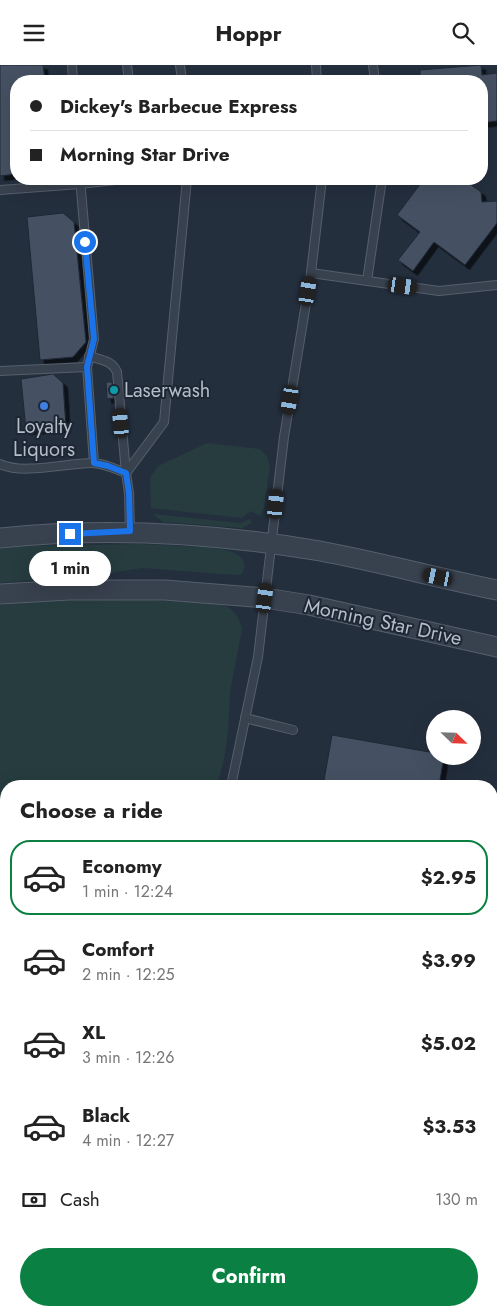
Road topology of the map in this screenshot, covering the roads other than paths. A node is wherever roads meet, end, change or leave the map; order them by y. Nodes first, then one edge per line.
1 (44, 185) edge
2 (80, 185) edge
3 (186, 185) edge
4 (321, 185) edge
5 (381, 185) edge
6 (0, 190) edge
7 (311, 273) junction
8 (367, 281) junction
9 (497, 285) edge
10 (89, 356) junction
11 (87, 367) junction
12 (0, 371) edge
13 (0, 463) edge
14 (94, 463) junction
15 (126, 473) junction
16 (130, 531) junction
17 (0, 538) edge
18 (272, 544) junction
19 (497, 590) edge
20 (0, 594) edge
21 (265, 598) junction
22 (497, 647) edge
23 (245, 718) junction
24 (293, 729) dead end
25 (232, 780) edge

1 - 6 lane
2 - 10 lane
3 - 15 lane
4 - 7 lane
5 - 8 lane
7 - 8 lane
7 - 18 lane
8 - 9 lane
10 - 11 lane
10 - 15 lane
11 - 12 lane
11 - 14 lane
13 - 14 lane
14 - 15 lane
15 - 16 lane
16 - 17 street
16 - 18 street
18 - 19 street
18 - 21 lane
20 - 21 street, Morning Star Drive
21 - 22 street, Morning Star Drive
21 - 23 lane
23 - 24 lane
23 - 25 lane

